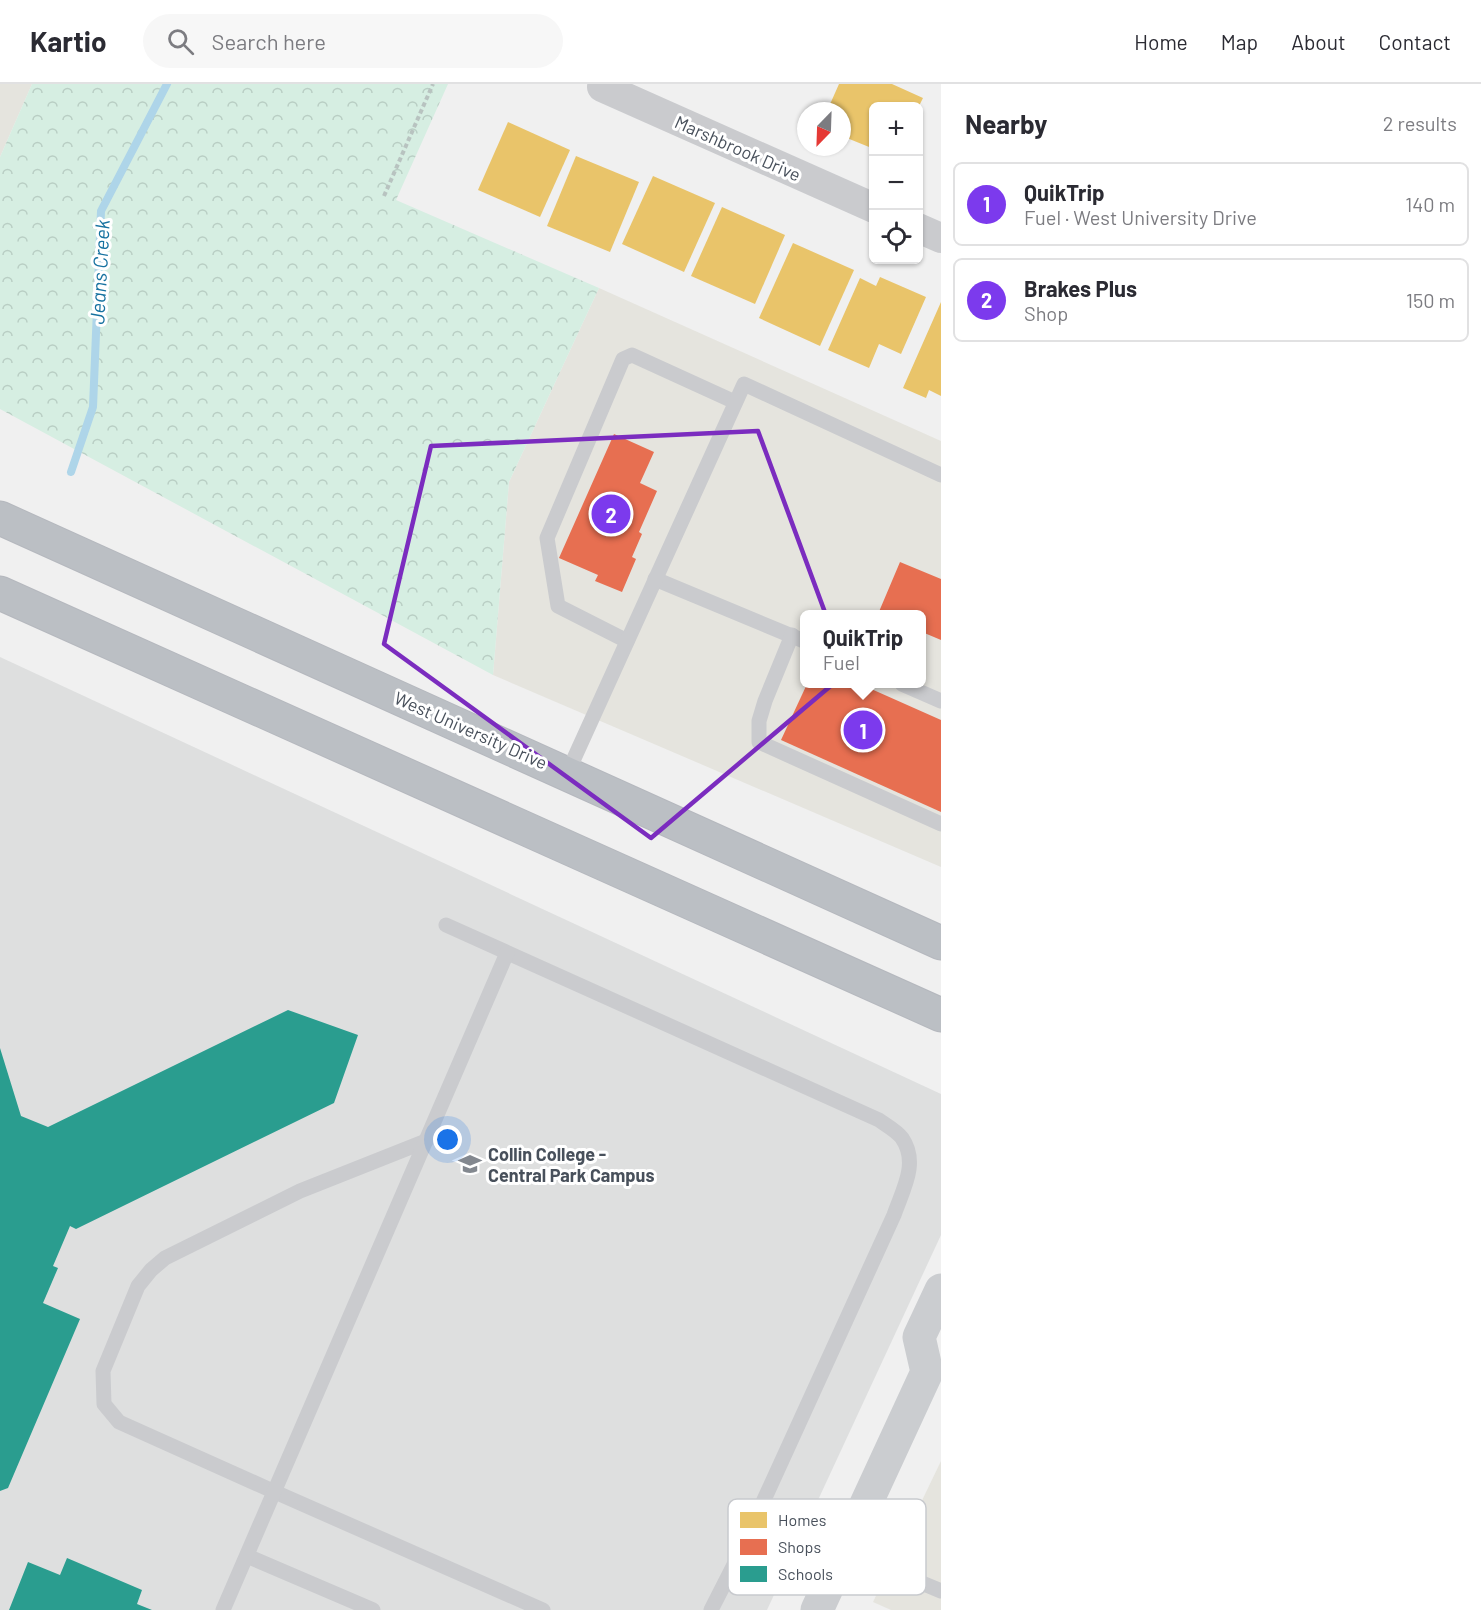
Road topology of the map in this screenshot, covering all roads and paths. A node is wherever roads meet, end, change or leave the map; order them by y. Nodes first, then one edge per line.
1 (433, 84) edge
2 (603, 86) edge
3 (384, 196) dead end
4 (869, 206) edge
5 (735, 402) junction
6 (941, 475) edge
7 (0, 518) edge
8 (655, 579) junction
9 (0, 593) edge
10 (798, 638) edge
11 (627, 641) junction
12 (911, 688) edge
13 (941, 701) edge
14 (567, 774) junction
15 (941, 824) edge
16 (446, 926) dead end
17 (941, 943) edge
18 (507, 953) junction
19 (941, 1015) edge
20 (426, 1141) junction
21 (941, 1290) edge
22 (936, 1372) edge
23 (275, 1492) junction
24 (764, 1499) edge
25 (871, 1499) edge
26 (247, 1556) junction
27 (728, 1577) edge
28 (926, 1585) edge
29 (941, 1591) edge
30 (824, 1595) edge
31 (520, 1606) edge
32 (223, 1610) edge
33 (373, 1610) edge
34 (543, 1610) edge
35 (711, 1610) edge
36 (817, 1610) edge

1 - 3 path
2 - 4 street, Marshbrook Drive
5 - 6 lane
5 - 8 lane
5 - 11 lane
7 - 14 highway, West University Drive
8 - 10 lane
8 - 11 lane
9 - 19 highway
10 - 15 lane
11 - 14 lane
12 - 13 lane
14 - 17 highway, West University Drive
16 - 18 lane
18 - 20 lane
18 - 24 lane
20 - 23 lane
20 - 23 lane
21 - 22 street
22 - 25 street
23 - 26 lane
23 - 31 lane
26 - 32 lane
26 - 33 lane
27 - 35 lane
28 - 29 lane
30 - 36 street
31 - 34 lane

